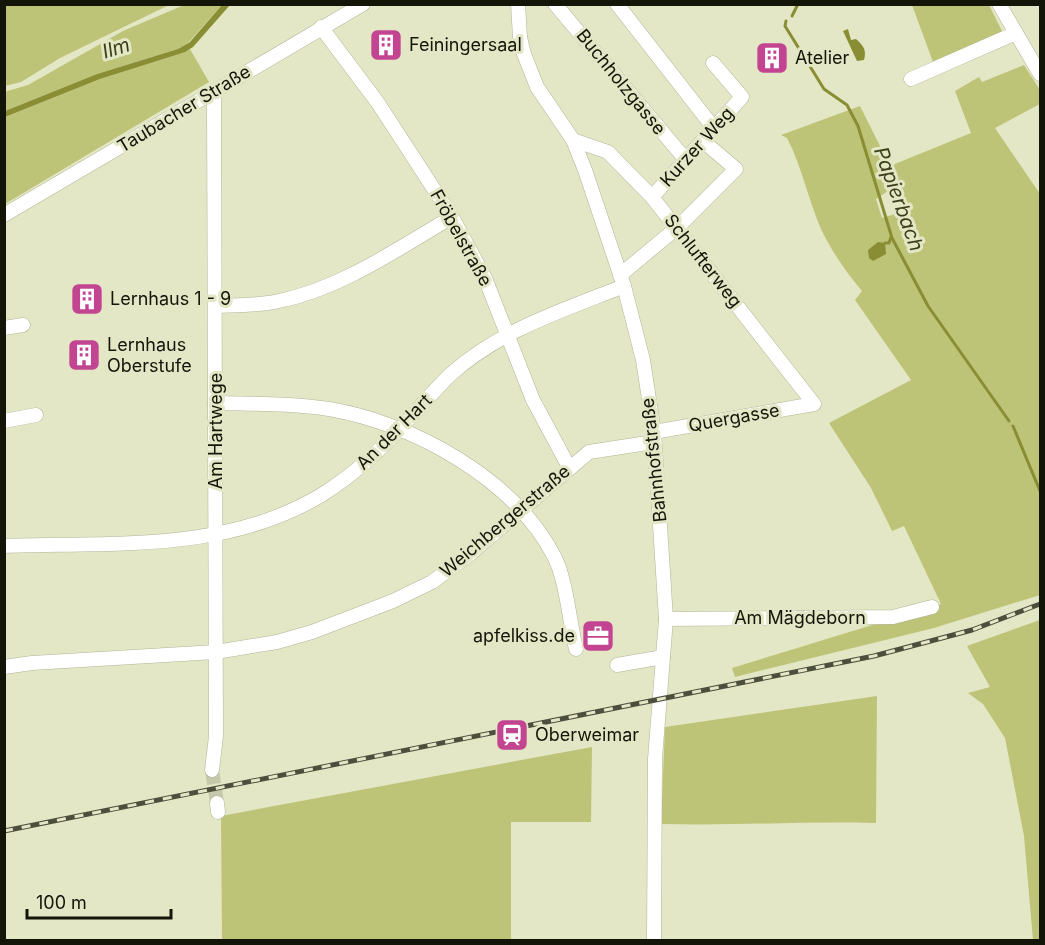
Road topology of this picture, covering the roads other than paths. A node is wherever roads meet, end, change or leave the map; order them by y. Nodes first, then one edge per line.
1 (363, 4) edge
2 (518, 4) edge
3 (555, 4) edge
4 (617, 4) edge
5 (999, 4) edge
6 (321, 27) junction
7 (1016, 33) junction
8 (713, 63) dead end
9 (1041, 75) edge
10 (911, 79) dead end
11 (211, 93) junction
12 (713, 127) junction
13 (573, 140) junction
14 (703, 141) junction
15 (686, 160) junction
16 (652, 197) junction
17 (4, 215) edge
18 (452, 217) junction
19 (678, 227) junction
20 (622, 281) junction
21 (215, 306) junction
22 (23, 325) dead end
23 (4, 328) edge
24 (506, 334) junction
25 (216, 403) junction
26 (814, 404) joint
27 (36, 416) dead end
28 (4, 421) edge
29 (399, 430) junction
30 (654, 437) junction
31 (568, 466) junction
32 (520, 511) junction
33 (216, 533) junction
34 (4, 546) edge
35 (932, 607) dead end
36 (666, 619) junction
37 (576, 649) dead end
38 (216, 652) junction
39 (663, 657) junction
40 (617, 665) dead end
41 (4, 667) edge
42 (212, 770) tunnel mouth
43 (654, 940) edge

1 - 6 street, Taubacher Straße
2 - 13 street, Bahnhofstraße
3 - 15 street, Buchholzgasse
4 - 12 street
5 - 7 street
6 - 11 street, Taubacher Straße
6 - 18 street, Fröbelstraße
7 - 9 street
7 - 10 street
8 - 12 street, Kurzer Weg
11 - 17 street, Taubacher Straße
11 - 21 street, Am Hartwege
12 - 14 street, Kurzer Weg
13 - 16 street, Schlufterweg
13 - 20 street, Bahnhofstraße
14 - 15 street, Kurzer Weg
14 - 19 street, An der Hart
15 - 16 street, Kurzer Weg
16 - 19 street, Schlufterweg
18 - 21 street
18 - 24 street, Fröbelstraße
19 - 20 street, An der Hart
19 - 26 street, Schlufterweg
20 - 24 street, An der Hart
20 - 30 street, Bahnhofstraße
21 - 25 street, Am Hartwege
22 - 23 street
24 - 29 street, An der Hart
24 - 31 street, Fröbelstraße
25 - 29 street
25 - 33 street, Am Hartwege
26 - 30 street, Quergasse
27 - 28 street
29 - 32 street
29 - 33 street, An der Hart
30 - 31 street, Weichbergerstraße
30 - 36 street, Bahnhofstraße
31 - 32 street, Weichbergerstraße
32 - 37 street
32 - 38 street, Weichbergerstraße
33 - 34 street, An der Hart
33 - 38 street, Am Hartwege
35 - 36 street, Am Mägdeborn
36 - 39 street, Bahnhofstraße
38 - 41 street, Weichbergerstraße
38 - 42 street, Am Hartwege
39 - 40 street
39 - 43 street, Bahnhofstraße

